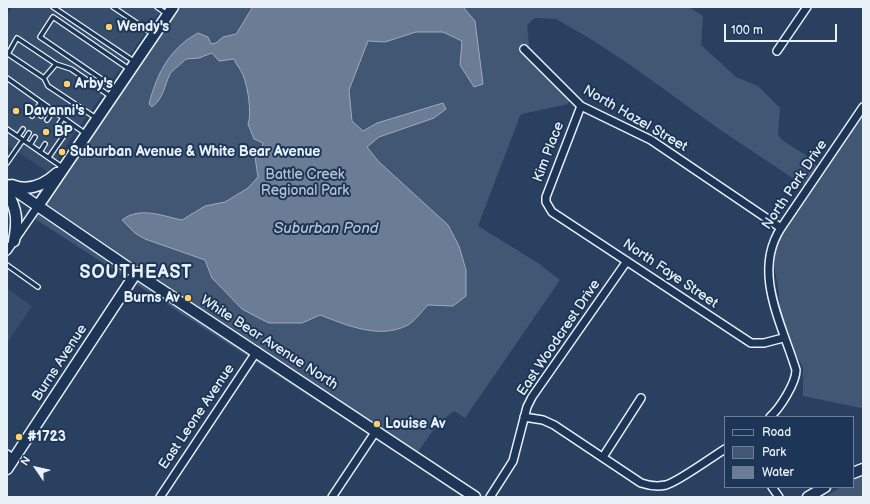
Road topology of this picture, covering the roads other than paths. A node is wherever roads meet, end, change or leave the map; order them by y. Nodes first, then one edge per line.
1 (53, 7) edge
2 (113, 7) edge
3 (157, 7) edge
4 (807, 7) edge
5 (170, 11) edge
6 (153, 34) junction
7 (524, 50) dead end
8 (777, 51) dead end
9 (56, 64) junction
10 (132, 65) junction
11 (7, 78) edge
12 (44, 78) junction
13 (114, 93) junction
14 (41, 102) junction
15 (47, 106) junction
16 (581, 106) junction
17 (863, 108) edge
18 (53, 110) junction
19 (32, 116) dead end
20 (41, 116) dead end
21 (63, 118) junction
22 (97, 118) junction
23 (47, 120) dead end
24 (72, 124) junction
25 (57, 127) dead end
26 (7, 129) edge
27 (23, 129) dead end
28 (29, 133) dead end
29 (86, 134) junction
30 (18, 136) junction
31 (35, 137) dead end
32 (24, 140) junction
33 (45, 144) dead end
34 (30, 145) junction
35 (40, 152) junction
36 (49, 158) junction
37 (70, 158) junction
38 (7, 163) edge
39 (62, 167) junction
40 (7, 184) edge
41 (7, 192) edge
42 (38, 206) junction
43 (548, 207) joint
44 (782, 228) junction
45 (14, 241) junction
46 (7, 251) edge
47 (627, 261) junction
48 (7, 265) edge
49 (136, 273) junction
50 (38, 287) dead end
51 (783, 338) junction
52 (257, 351) junction
53 (641, 398) dead end
54 (771, 416) edge
55 (524, 417) junction
56 (376, 431) junction
57 (724, 450) edge
58 (10, 456) edge
59 (603, 457) junction
60 (7, 469) edge
61 (773, 488) edge
62 (823, 488) edge
63 (160, 497) edge
64 (332, 497) edge
65 (475, 497) edge
66 (490, 497) edge
67 (779, 497) edge
68 (808, 497) edge

1 - 10 lane
2 - 6 lane
3 - 5 lane
4 - 8 street
5 - 6 street
6 - 10 street
7 - 16 street, North Hazel Street
9 - 12 lane
9 - 12 lane
9 - 13 lane
10 - 13 street
10 - 13 lane
11 - 14 lane
12 - 22 lane
13 - 22 street
14 - 15 lane
14 - 19 lane
15 - 18 lane
15 - 20 lane
16 - 43 street, Kim Place
16 - 44 street, North Hazel Street
17 - 44 street, North Park Drive
18 - 21 lane
18 - 23 lane
21 - 24 lane
21 - 25 lane
22 - 29 street
24 - 29 lane
24 - 36 lane
26 - 30 lane
27 - 30 lane
28 - 32 lane
29 - 37 street
30 - 32 lane
31 - 34 lane
32 - 34 lane
32 - 38 lane
33 - 35 lane
34 - 35 lane
35 - 36 lane
36 - 39 lane
37 - 39 street
37 - 42 street
39 - 40 street
40 - 42 street, White Bear Avenue North
41 - 45 street
42 - 45 street
42 - 49 street, White Bear Avenue North
43 - 47 street, North Faye Street
44 - 51 street, North Park Drive
45 - 46 street
47 - 51 street, North Faye Street
47 - 55 street, East Woodcrest Drive
48 - 50 lane
49 - 52 street, White Bear Avenue North
49 - 58 street, Burns Avenue
51 - 54 street, North Park Drive
52 - 56 street, White Bear Avenue North
52 - 63 street, East Leone Avenue
53 - 59 street
55 - 59 street
55 - 66 street, East Woodcrest Drive
56 - 64 street
56 - 65 street, White Bear Avenue North
57 - 59 street
58 - 60 street, Burns Avenue
61 - 67 street
62 - 68 street

